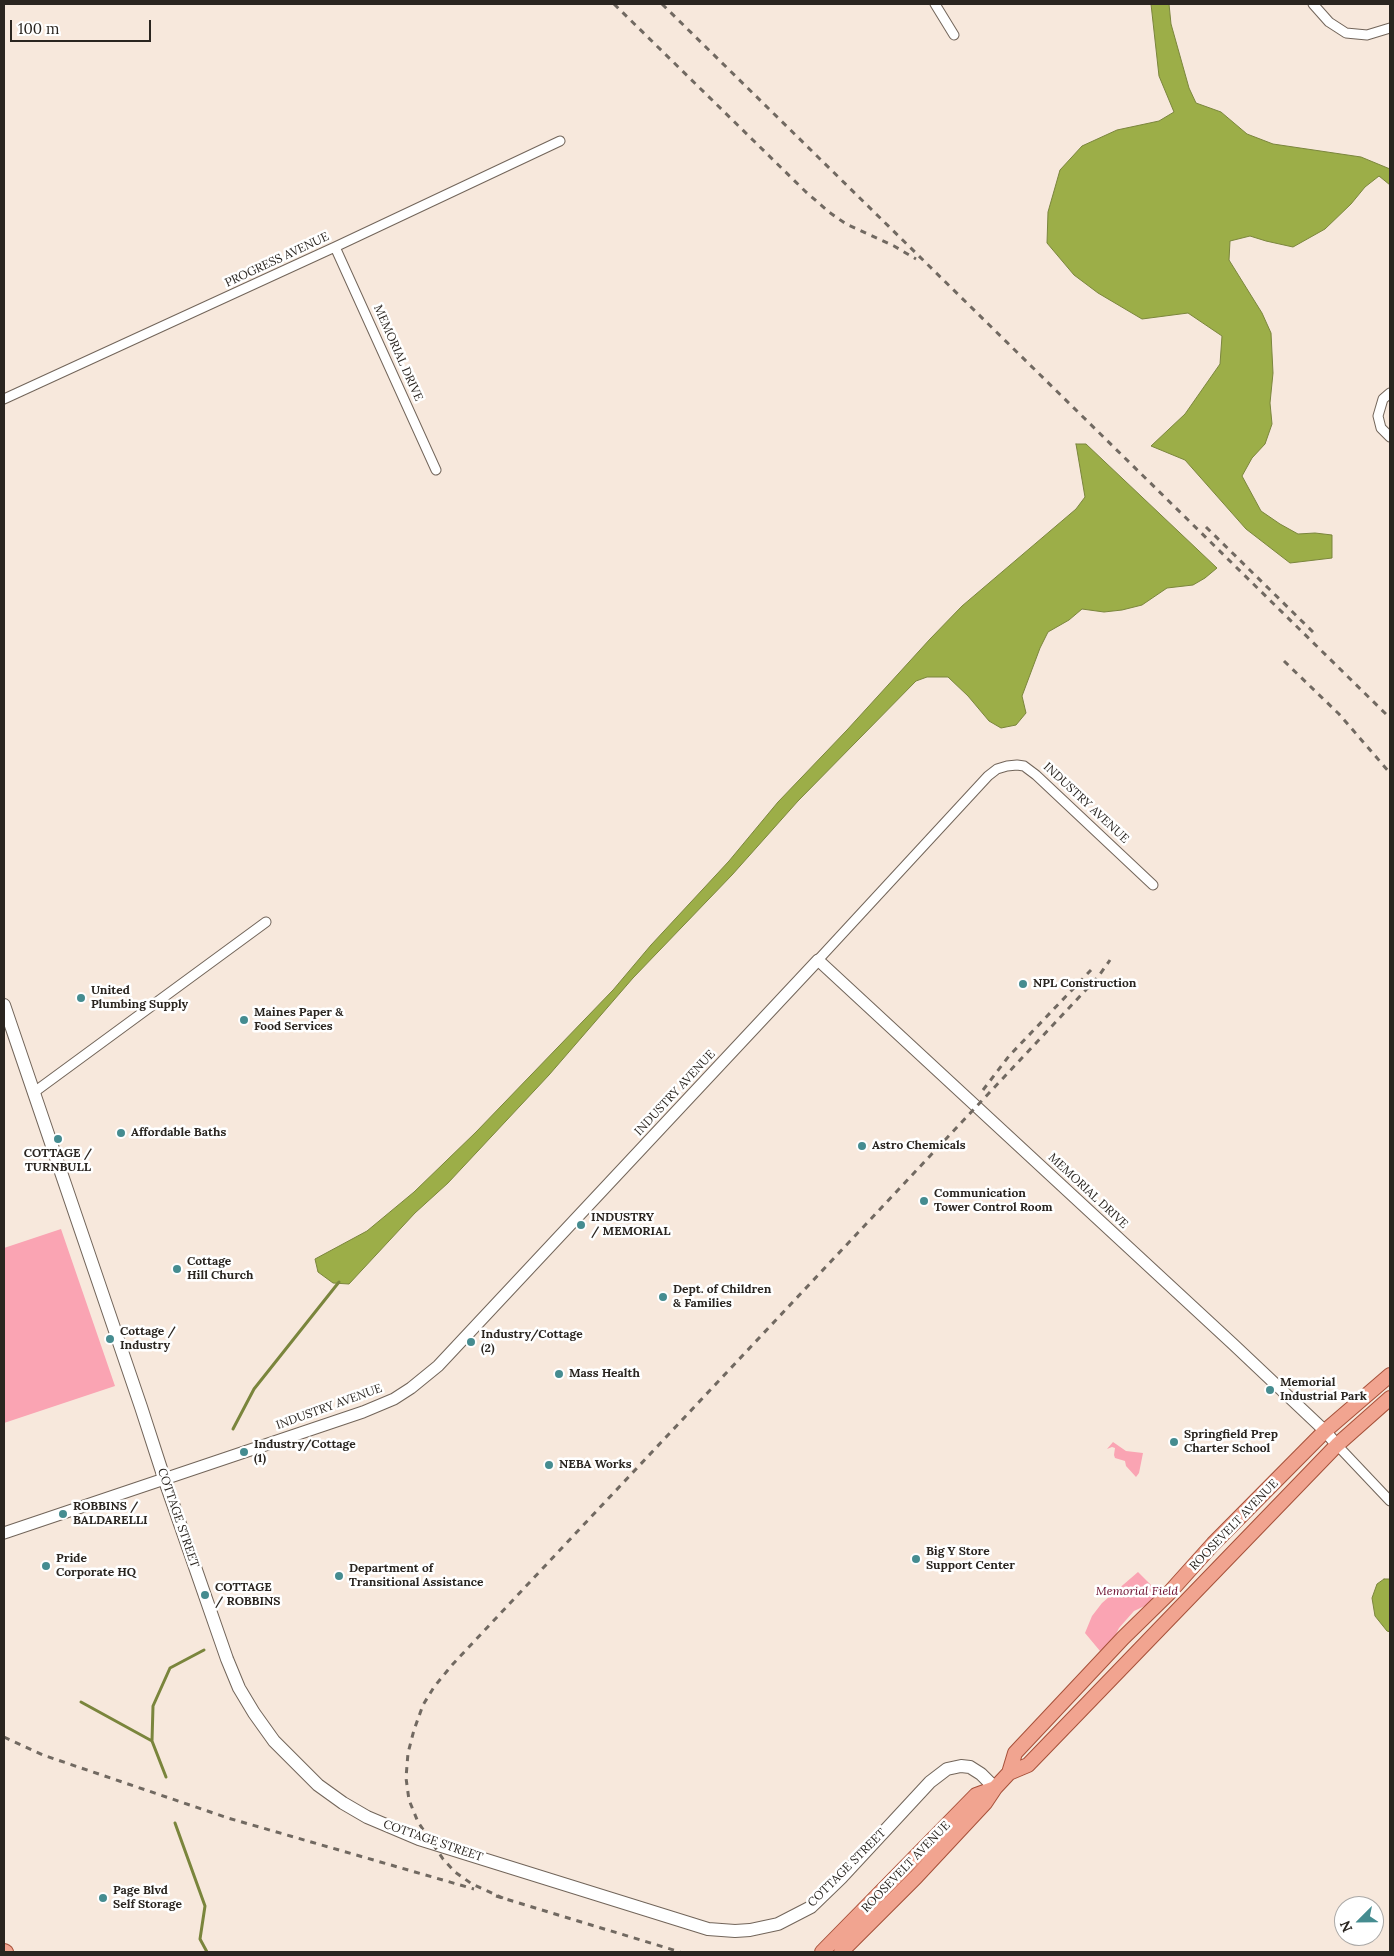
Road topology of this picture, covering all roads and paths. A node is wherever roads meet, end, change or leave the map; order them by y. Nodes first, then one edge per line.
1 (935, 4) edge
2 (1313, 4) edge
3 (1390, 28) edge
4 (954, 35) dead end
5 (560, 141) dead end
6 (335, 247) junction
7 (1390, 393) edge
8 (4, 399) edge
9 (1390, 437) edge
10 (436, 470) dead end
11 (1153, 885) dead end
12 (266, 922) dead end
13 (818, 960) junction
14 (4, 1005) edge
15 (33, 1093) junction
16 (1390, 1375) edge
17 (1390, 1398) edge
18 (1325, 1431) junction
19 (1337, 1445) junction
20 (164, 1478) junction
21 (1390, 1501) edge
22 (4, 1534) edge
23 (1169, 1593) junction
24 (1183, 1606) junction
25 (1103, 1660) junction
26 (1118, 1673) junction
27 (1009, 1773) junction
28 (995, 1788) junction
29 (822, 1952) edge
30 (841, 1952) edge

1 - 4 street
2 - 3 street
5 - 6 street, PROGRESS AVENUE
6 - 8 street, PROGRESS AVENUE
6 - 10 street, MEMORIAL DRIVE
7 - 9 street
11 - 13 street, INDUSTRY AVENUE
12 - 15 street
13 - 18 street, MEMORIAL DRIVE
13 - 20 street, INDUSTRY AVENUE
14 - 15 main road, COTTAGE STREET
15 - 20 main road, COTTAGE STREET
16 - 18 main road, ROOSEVELT AVENUE
17 - 19 main road, ROOSEVELT AVENUE
18 - 19 street, MEMORIAL DRIVE
18 - 23 main road, ROOSEVELT AVENUE
19 - 21 street
19 - 24 main road, ROOSEVELT AVENUE
20 - 22 street, INDUSTRY AVENUE
20 - 28 main road, COTTAGE STREET
23 - 24 main road
23 - 25 main road, ROOSEVELT AVENUE
24 - 26 main road, ROOSEVELT AVENUE
25 - 26 main road
25 - 27 main road, ROOSEVELT AVENUE
26 - 27 main road, ROOSEVELT AVENUE
27 - 28 main road, ROOSEVELT AVENUE
28 - 29 main road, ROOSEVELT AVENUE
28 - 30 main road, ROOSEVELT AVENUE

